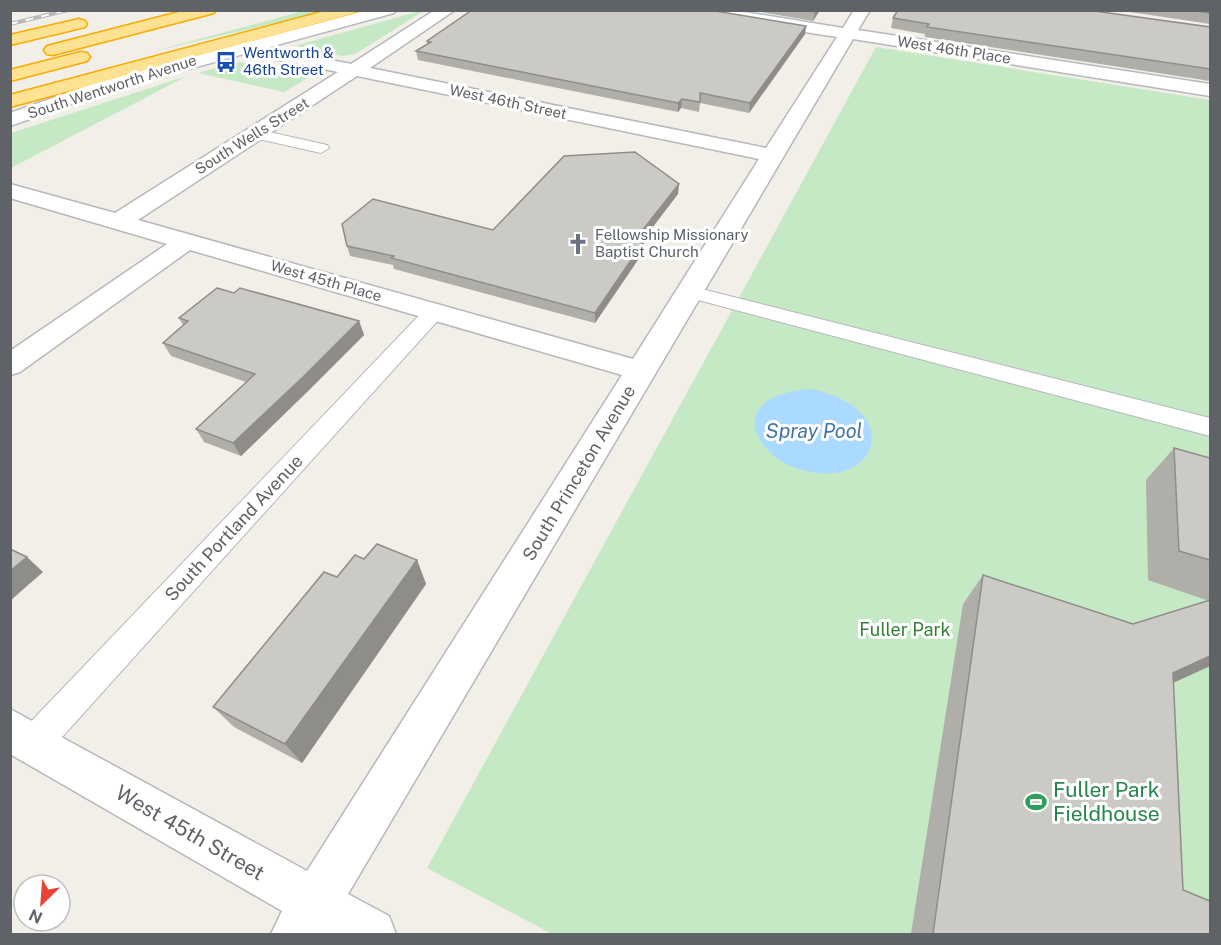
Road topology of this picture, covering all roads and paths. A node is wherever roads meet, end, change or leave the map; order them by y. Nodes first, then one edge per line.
1 (350, 10) edge
2 (388, 10) edge
3 (447, 10) edge
4 (698, 10) edge
5 (215, 15) edge
6 (98, 19) dead end
7 (855, 22) edge
8 (10, 40) edge
9 (242, 47) junction
10 (10, 60) edge
11 (356, 71) junction
12 (10, 76) edge
13 (1210, 90) edge
14 (10, 101) edge
15 (10, 120) edge
16 (256, 134) junction
17 (321, 148) dead end
18 (773, 156) junction
19 (10, 191) edge
20 (118, 222) junction
21 (187, 241) junction
22 (690, 292) junction
23 (434, 312) junction
24 (10, 365) edge
25 (641, 371) junction
26 (1210, 427) edge
27 (22, 737) edge
28 (306, 919) edge
29 (371, 934) edge

1 - 14 highway
2 - 9 street, South Wentworth Avenue
3 - 11 street, South Wells Street
4 - 7 street, West 46th Place
5 - 10 highway
5 - 12 highway
6 - 8 highway
7 - 13 street, West 46th Place
7 - 18 street, South Princeton Avenue
9 - 11 street, West 46th Street
9 - 15 street, South Wentworth Avenue
11 - 16 street, South Wells Street
11 - 18 street, West 46th Street
16 - 17 lane
16 - 20 street, South Wells Street
18 - 22 street, South Princeton Avenue
19 - 20 street, West 45th Place
20 - 21 street, West 45th Place
21 - 23 street, West 45th Place
21 - 24 street
22 - 25 street, South Princeton Avenue
22 - 26 lane
23 - 25 street, West 45th Place
23 - 27 lane, South Portland Avenue
25 - 28 street, South Princeton Avenue
27 - 28 street, West 45th Street
28 - 29 street, West 45th Street

